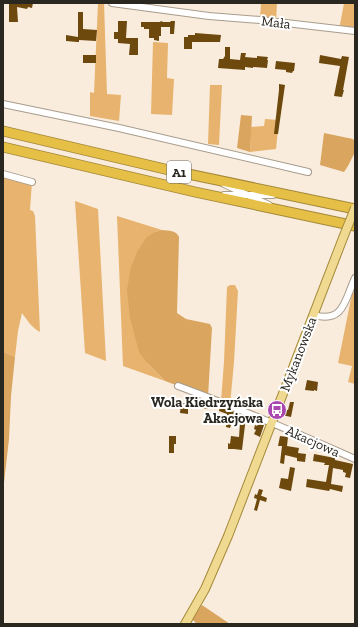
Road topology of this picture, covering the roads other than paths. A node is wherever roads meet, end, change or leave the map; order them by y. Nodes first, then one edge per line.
1 (112, 3) edge
2 (172, 3) edge
3 (171, 11) junction
4 (355, 31) edge
5 (3, 104) edge
6 (3, 131) edge
7 (3, 147) edge
8 (308, 172) dead end
9 (3, 174) edge
10 (214, 180) junction
11 (32, 182) dead end
12 (211, 195) junction
13 (248, 195) junction
14 (285, 195) junction
15 (355, 209) edge
16 (281, 211) junction
17 (355, 226) edge
18 (355, 278) edge
19 (314, 315) junction
20 (178, 386) dead end
21 (272, 422) junction
22 (355, 459) edge
23 (185, 624) edge

1 - 3 street, Mała
2 - 3 street
3 - 4 street, Mała
5 - 8 street
6 - 10 highway, A1
7 - 12 highway, A1
9 - 11 street
10 - 13 street
10 - 14 highway, A1
12 - 13 street
12 - 16 highway, A1
13 - 14 street
13 - 16 street
14 - 15 highway, A1
15 - 19 main road, Mykanowska, bridge
16 - 17 highway, A1
18 - 19 street
19 - 21 main road, Mykanowska
20 - 21 street, Akacjowa
21 - 22 street, Akacjowa
21 - 23 main road, Mykanowska

